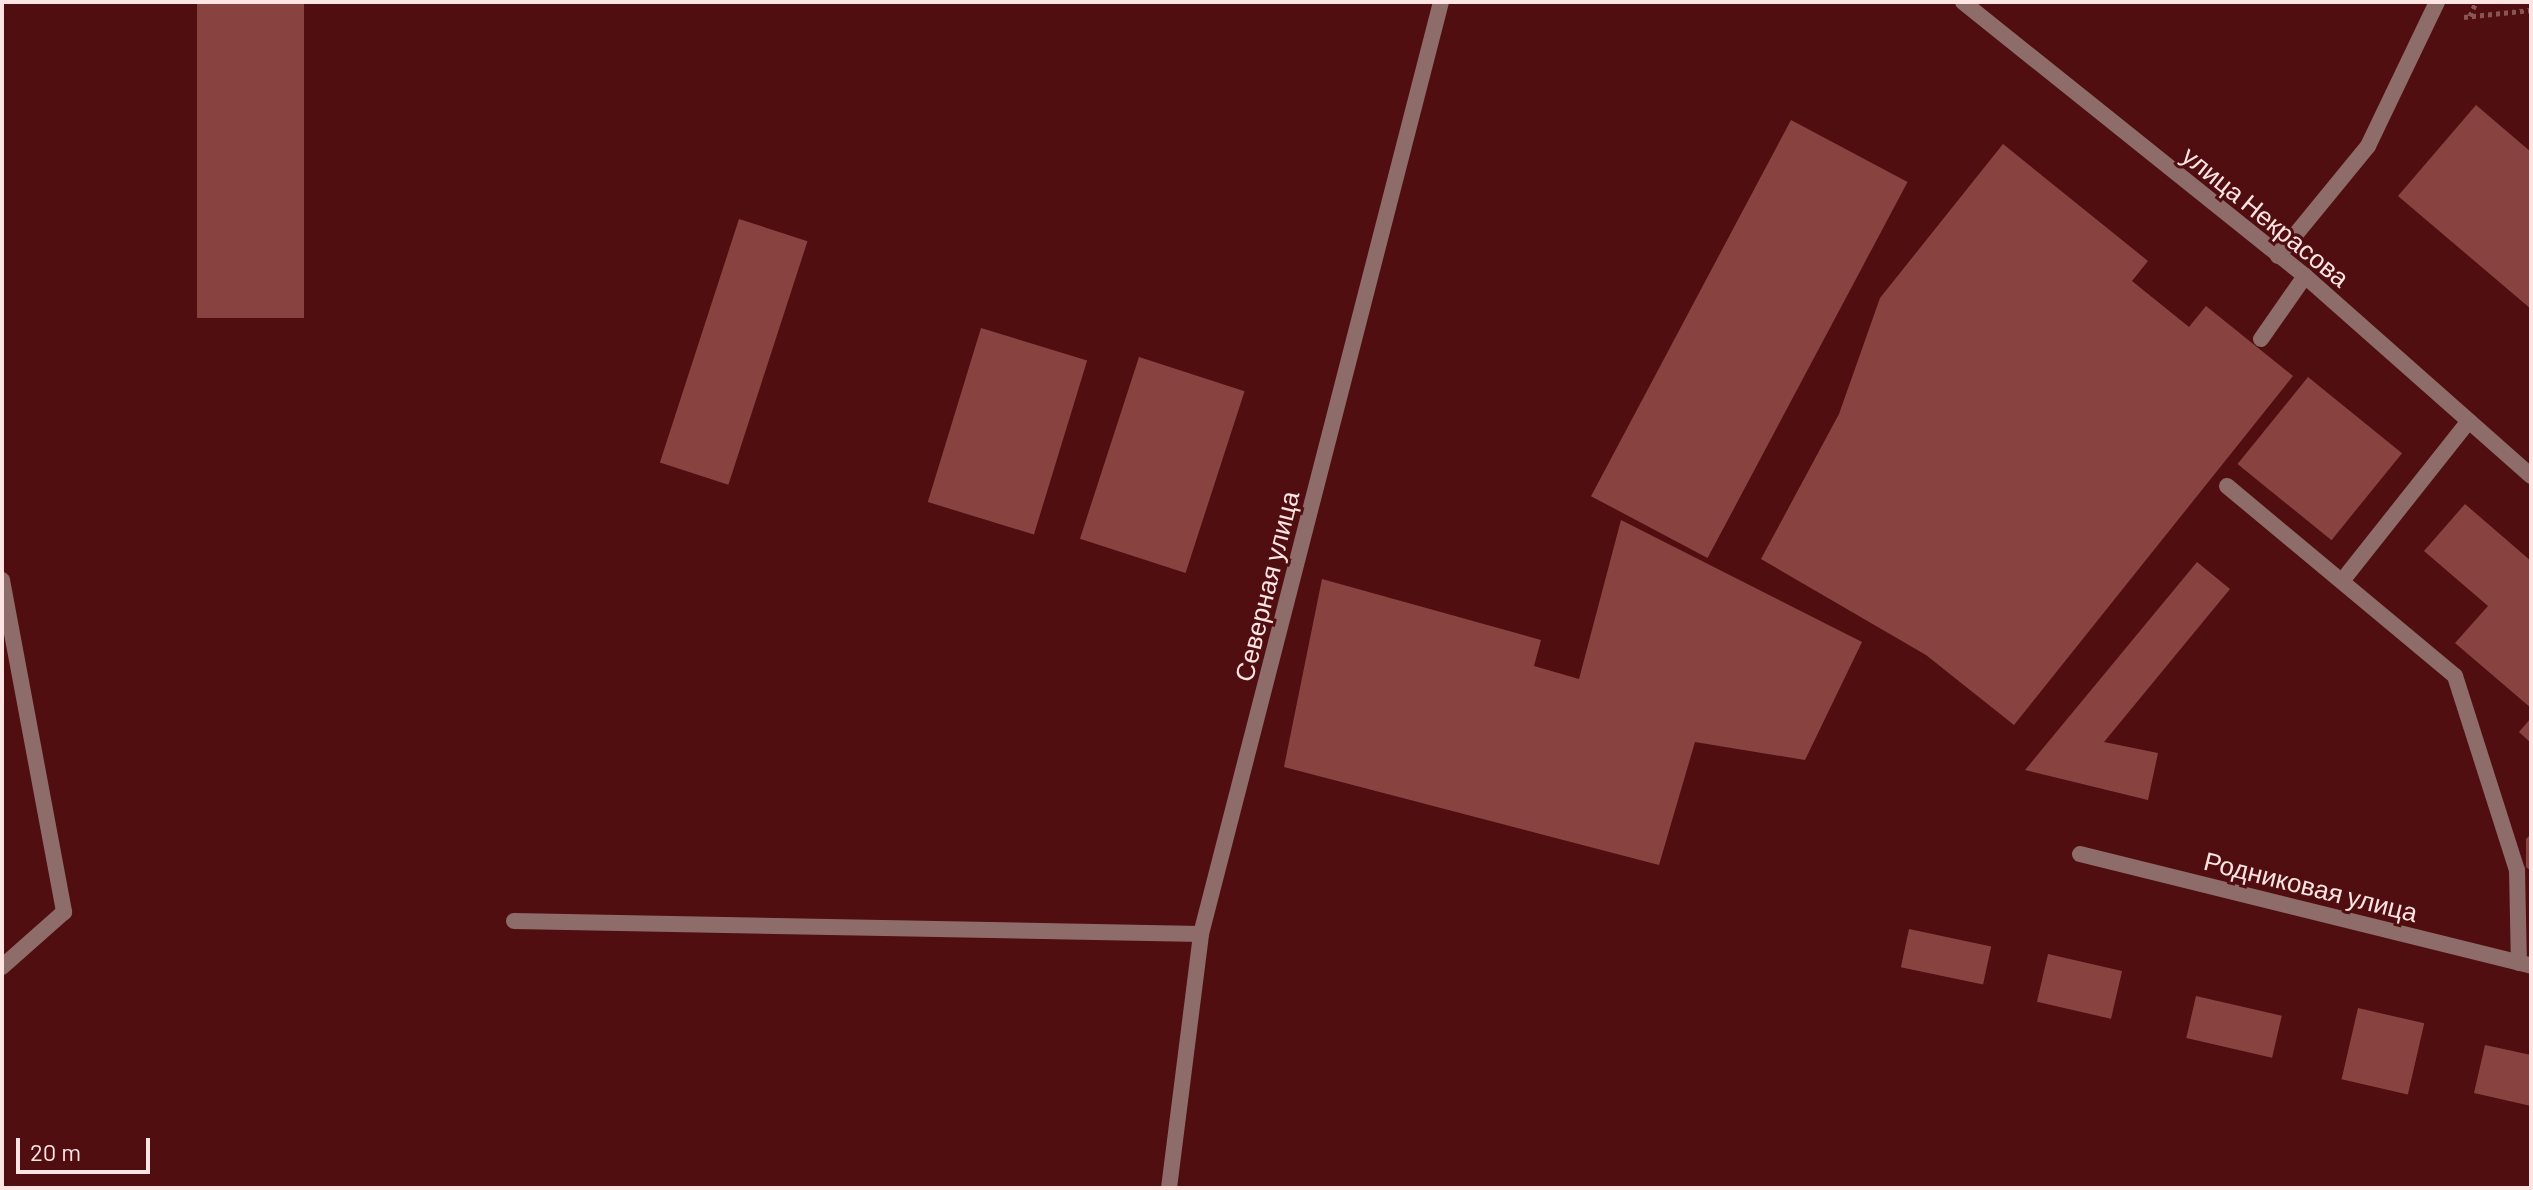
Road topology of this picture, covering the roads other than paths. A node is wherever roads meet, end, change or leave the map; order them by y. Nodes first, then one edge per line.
1 (1441, 2) edge
2 (1963, 2) edge
3 (2437, 2) edge
4 (2278, 256) junction
5 (2305, 276) junction
6 (2261, 339) dead end
7 (2469, 421) junction
8 (2531, 476) edge
9 (2227, 486) dead end
10 (2, 580) edge
11 (2342, 581) junction
12 (2080, 854) dead end
13 (514, 921) dead end
14 (1201, 934) junction
15 (2525, 964) edge
16 (2, 967) edge
17 (1169, 1188) edge

1 - 14 street, Северная улица
2 - 4 street, улица Некрасова
3 - 4 street
4 - 5 street, улица Некрасова
5 - 6 street
5 - 7 street, улица Некрасова
7 - 8 street, улица Некрасова
7 - 11 street
9 - 11 street
10 - 16 street
11 - 15 street
12 - 15 street, Родниковая улица
13 - 14 street
14 - 17 street, Северная улица

